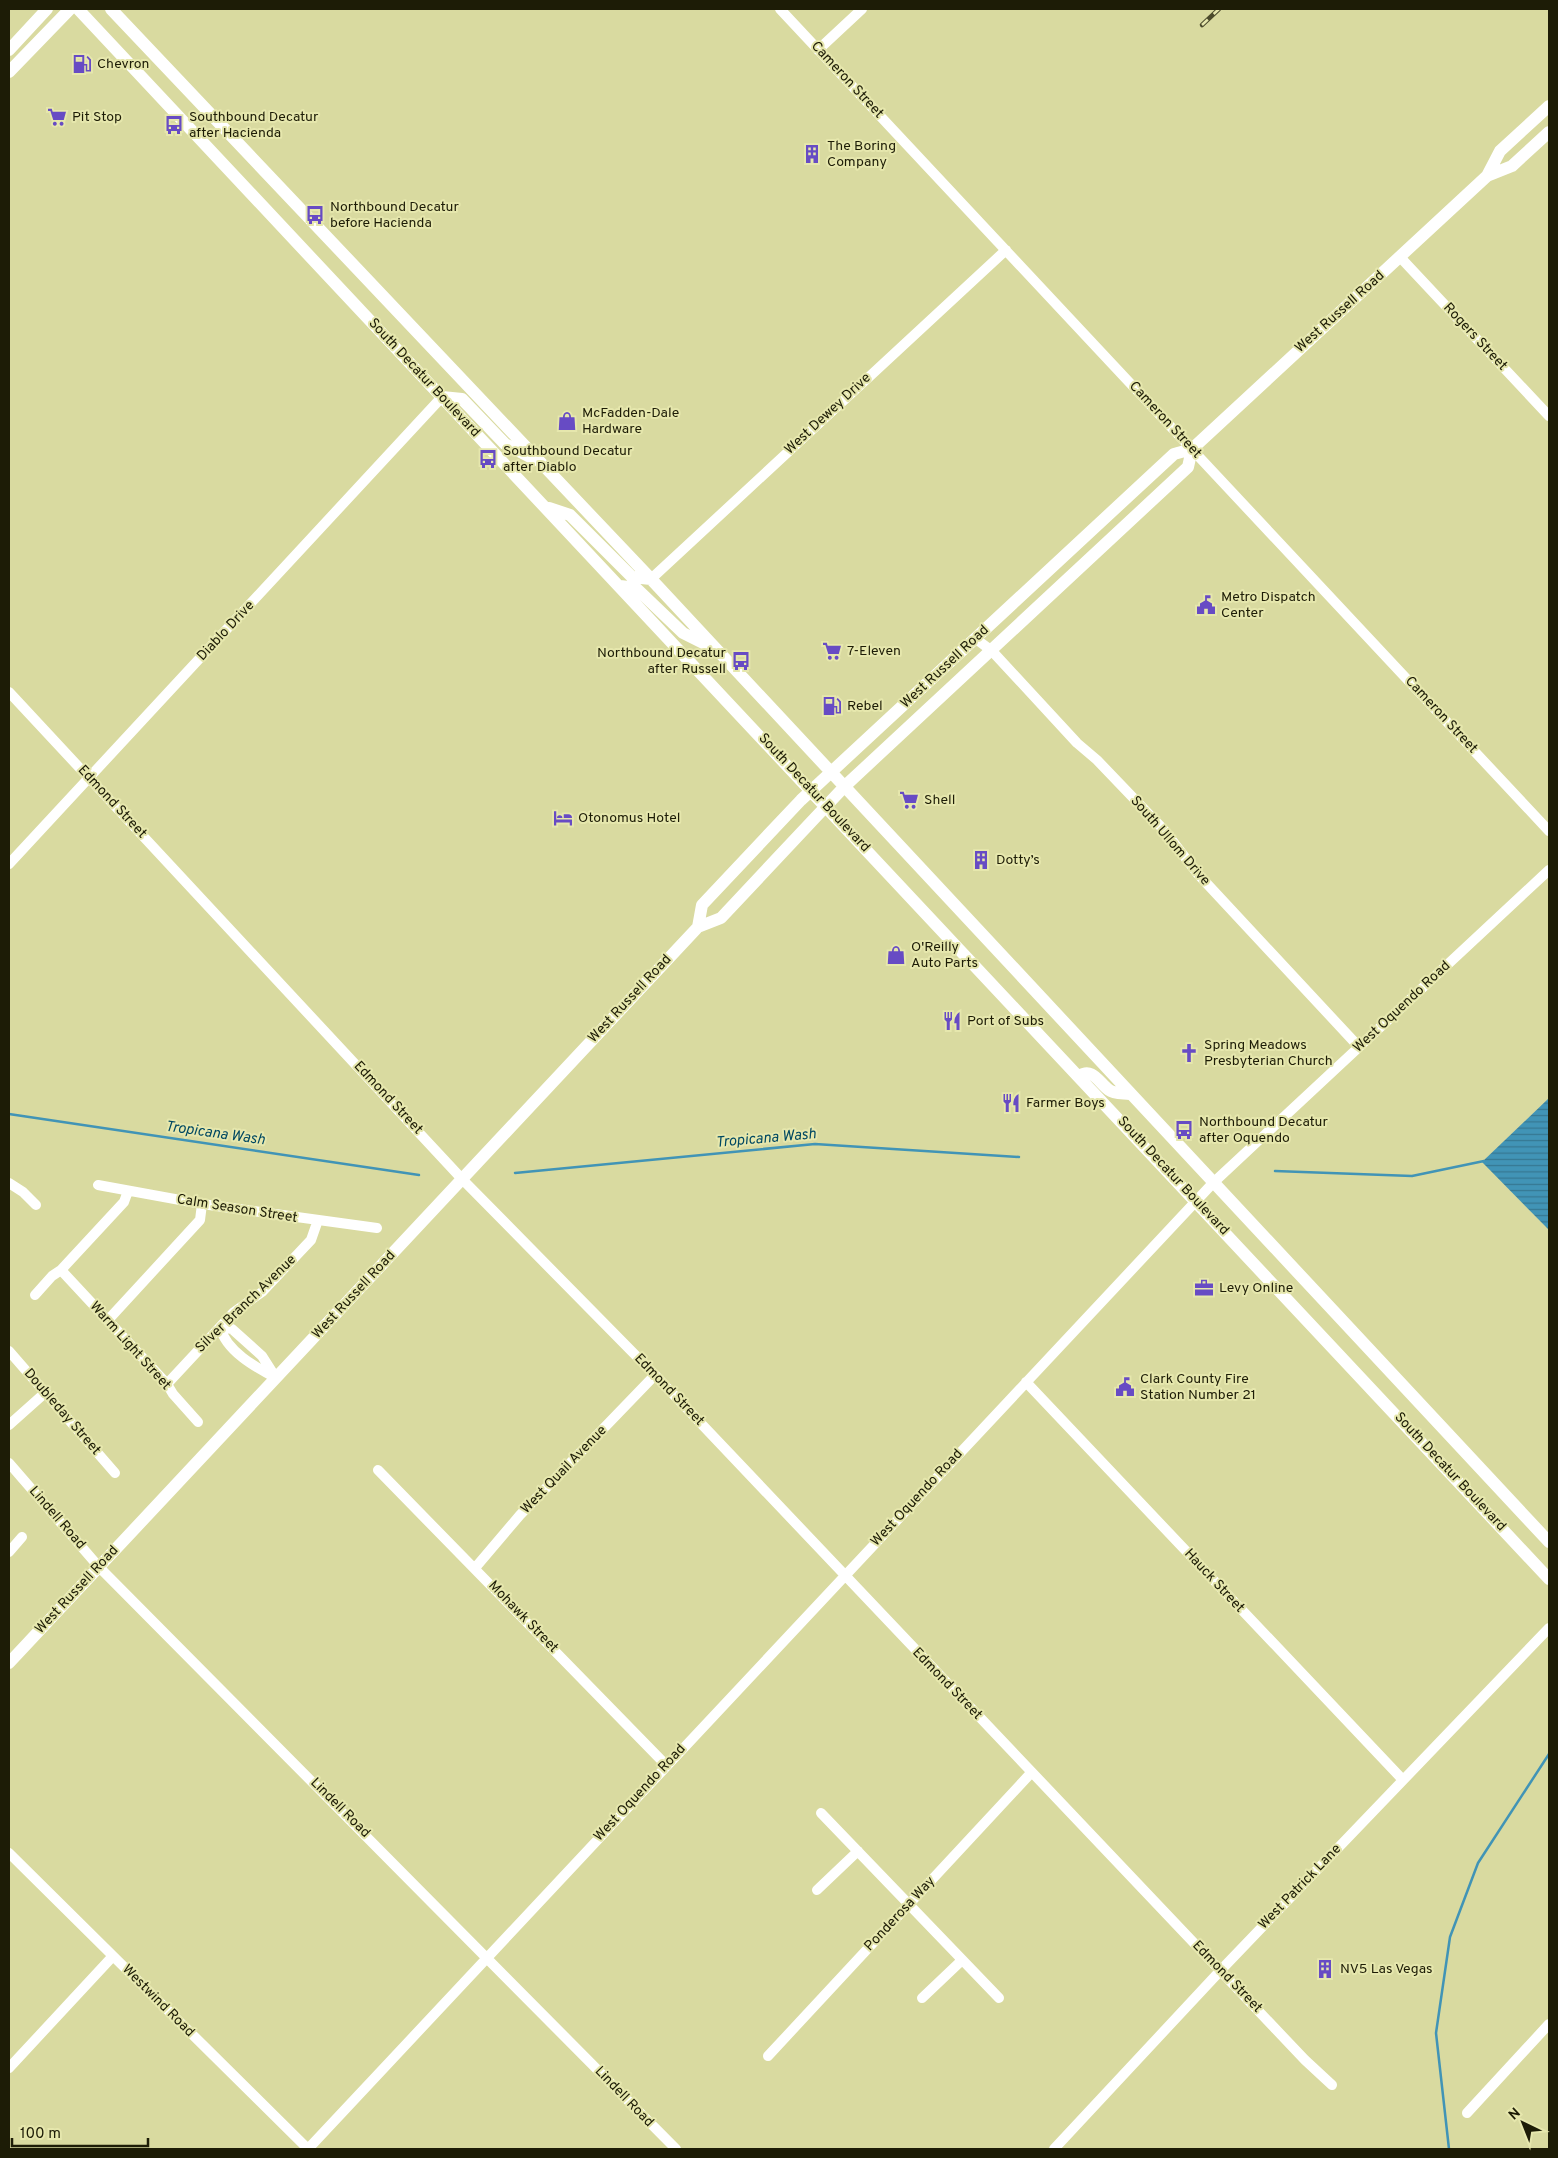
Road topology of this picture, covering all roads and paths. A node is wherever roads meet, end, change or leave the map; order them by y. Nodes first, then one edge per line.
1 (47, 9) edge
2 (70, 9) edge
3 (78, 9) edge
4 (111, 9) edge
5 (780, 9) edge
6 (862, 9) edge
7 (9, 50) edge
8 (818, 50) junction
9 (9, 72) edge
10 (1549, 106) edge
11 (1549, 132) edge
12 (1488, 176) junction
13 (1006, 250) junction
14 (1400, 257) junction
15 (442, 397) junction
16 (1549, 416) edge
17 (1192, 449) junction
18 (540, 463) junction
19 (546, 507) junction
20 (651, 579) junction
21 (620, 586) junction
22 (976, 639) junction
23 (992, 651) junction
24 (720, 652) junction
25 (9, 692) edge
26 (831, 773) junction
27 (90, 778) junction
28 (845, 786) junction
29 (812, 791) junction
30 (826, 806) junction
31 (1549, 831) edge
32 (9, 864) edge
33 (1549, 870) edge
34 (698, 926) junction
35 (1359, 1047) junction
36 (1079, 1076) junction
37 (1130, 1094) junction
38 (462, 1179) junction
39 (9, 1183) edge
40 (1213, 1183) junction
41 (98, 1185) dead end
42 (128, 1191) junction
43 (1196, 1201) junction
44 (202, 1204) junction
45 (36, 1205) dead end
46 (318, 1220) junction
47 (377, 1228) dead end
48 (62, 1270) junction
49 (35, 1294) dead end
50 (108, 1320) junction
51 (220, 1327) junction
52 (9, 1351) edge
53 (655, 1375) junction
54 (276, 1378) junction
55 (1026, 1382) junction
56 (167, 1384) junction
57 (46, 1392) junction
58 (198, 1422) dead end
59 (9, 1425) edge
60 (9, 1463) edge
61 (378, 1470) dead end
62 (115, 1473) dead end
63 (22, 1538) dead end
64 (1549, 1542) edge
65 (9, 1552) edge
66 (99, 1567) junction
67 (475, 1568) junction
68 (844, 1575) junction
69 (1549, 1579) edge
70 (1549, 1628) edge
71 (9, 1663) edge
72 (666, 1765) junction
73 (1031, 1773) junction
74 (1404, 1780) junction
75 (820, 1813) dead end
76 (858, 1851) junction
77 (9, 1853) edge
78 (817, 1890) dead end
79 (909, 1904) junction
80 (113, 1956) junction
81 (487, 1956) junction
82 (962, 1960) junction
83 (1220, 1970) junction
84 (922, 1998) dead end
85 (999, 1998) dead end
86 (1549, 2024) edge
87 (768, 2056) dead end
88 (9, 2068) edge
89 (1332, 2085) dead end
90 (1467, 2113) dead end
91 (308, 2149) edge
92 (676, 2149) edge
93 (1054, 2149) edge

1 - 7 main road
2 - 9 main road
3 - 15 main road, South Decatur Boulevard
4 - 18 main road, South Decatur Boulevard
5 - 8 street, Cameron Street
6 - 8 street
8 - 13 street, Cameron Street
10 - 12 main road, West Russell Road
11 - 12 main road, West Russell Road
12 - 14 main road, West Russell Road
13 - 17 street, Cameron Street
13 - 20 street, West Dewey Drive
14 - 16 street, Rogers Street
14 - 17 main road, West Russell Road
15 - 18 main road
15 - 19 main road, South Decatur Boulevard
15 - 27 street, Diablo Drive
17 - 22 main road, West Russell Road
17 - 23 main road, West Russell Road
17 - 31 street, Cameron Street
18 - 20 main road, South Decatur Boulevard
19 - 20 main road
19 - 21 main road, South Decatur Boulevard
20 - 24 main road, South Decatur Boulevard
21 - 24 main road
21 - 29 main road, South Decatur Boulevard
22 - 23 street, South Ullom Drive
22 - 26 main road, West Russell Road
23 - 28 main road, West Russell Road
23 - 35 street, South Ullom Drive
24 - 26 main road, South Decatur Boulevard
25 - 27 street, Edmond Street
26 - 28 main road, South Decatur Boulevard
26 - 29 main road, West Russell Road
27 - 32 street, Diablo Drive
27 - 38 street, Edmond Street
28 - 30 main road, West Russell Road
28 - 37 main road, South Decatur Boulevard
29 - 30 main road, South Decatur Boulevard
29 - 34 main road, West Russell Road
30 - 34 main road, West Russell Road
30 - 36 main road, South Decatur Boulevard
33 - 35 street, West Oquendo Road
34 - 38 main road, West Russell Road
35 - 40 street, West Oquendo Road
36 - 37 main road
36 - 43 main road, South Decatur Boulevard
37 - 40 main road, South Decatur Boulevard
38 - 53 street, Edmond Street
38 - 54 main road, West Russell Road
39 - 45 street
40 - 43 street, West Oquendo Road
40 - 64 main road, South Decatur Boulevard
41 - 42 street, Calm Season Street
42 - 44 street, Calm Season Street
42 - 48 street
43 - 55 street, West Oquendo Road
43 - 69 main road, South Decatur Boulevard
44 - 46 street, Calm Season Street
44 - 50 street
46 - 47 street, Calm Season Street
46 - 51 street, Silver Branch Avenue
48 - 49 street
48 - 50 street, Warm Light Street
50 - 56 street, Warm Light Street
51 - 54 street
51 - 56 street, Silver Branch Avenue
52 - 57 street, Doubleday Street
53 - 67 street, West Quail Avenue
53 - 68 street, Edmond Street
54 - 66 main road, West Russell Road
55 - 68 street, West Oquendo Road
55 - 74 street, Hauck Street
56 - 58 street, Warm Light Street
57 - 59 street
57 - 62 street, Doubleday Street
60 - 66 street, Lindell Road
61 - 67 street, Mohawk Street
63 - 65 street
66 - 71 main road, West Russell Road
66 - 81 street, Lindell Road
67 - 72 street, Mohawk Street
68 - 72 street, West Oquendo Road
68 - 73 street, Edmond Street
70 - 74 street, West Patrick Lane
72 - 81 street, West Oquendo Road
73 - 79 street, Ponderosa Way
73 - 83 street, Edmond Street
74 - 83 street, West Patrick Lane
75 - 76 street
76 - 78 street
76 - 79 street
77 - 80 street, Westwind Road
79 - 82 street
79 - 87 street, Ponderosa Way
80 - 88 street
80 - 91 street, Westwind Road
81 - 91 street, West Oquendo Road
81 - 92 street, Lindell Road
82 - 84 street
82 - 85 street
83 - 89 street, Edmond Street
83 - 93 street, West Patrick Lane
86 - 90 street

